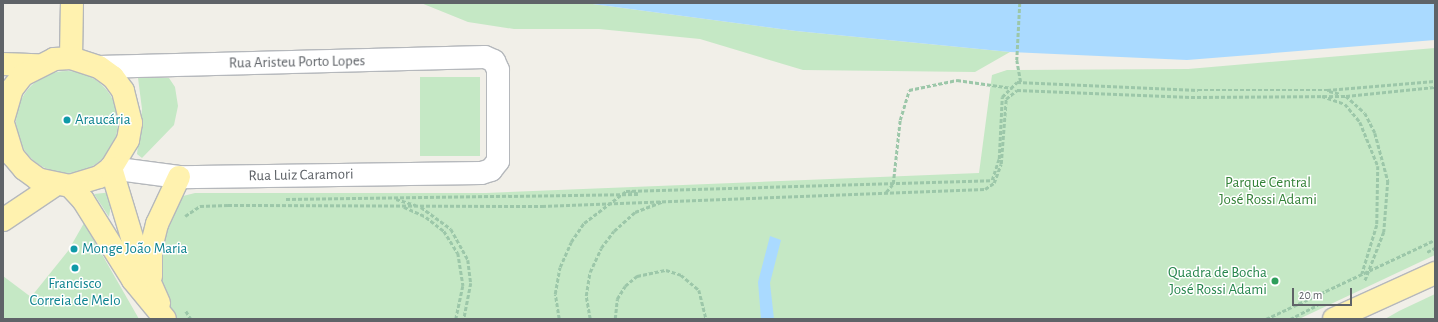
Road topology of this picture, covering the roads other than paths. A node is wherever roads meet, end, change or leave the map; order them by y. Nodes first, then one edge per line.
1 (72, 3) edge
2 (71, 58) junction
3 (3, 64) edge
4 (37, 66) junction
5 (99, 67) junction
6 (3, 120) edge
7 (3, 124) edge
8 (111, 168) junction
9 (490, 170) joint
10 (179, 177) junction
11 (62, 185) junction
12 (3, 220) edge
13 (1435, 273) edge
14 (151, 280) junction
15 (165, 319) edge
16 (1334, 319) edge

1 - 2 main road
2 - 4 main road
2 - 5 main road
3 - 4 main road
4 - 6 main road
5 - 8 main road
5 - 9 street, Rua Aristeu Porto Lopes
7 - 11 main road
8 - 10 street, Rua Luiz Caramori
8 - 11 main road
8 - 14 main road
9 - 10 street, Rua Luiz Caramori
10 - 14 main road
11 - 12 main road
11 - 15 main road
13 - 16 main road
14 - 15 main road

